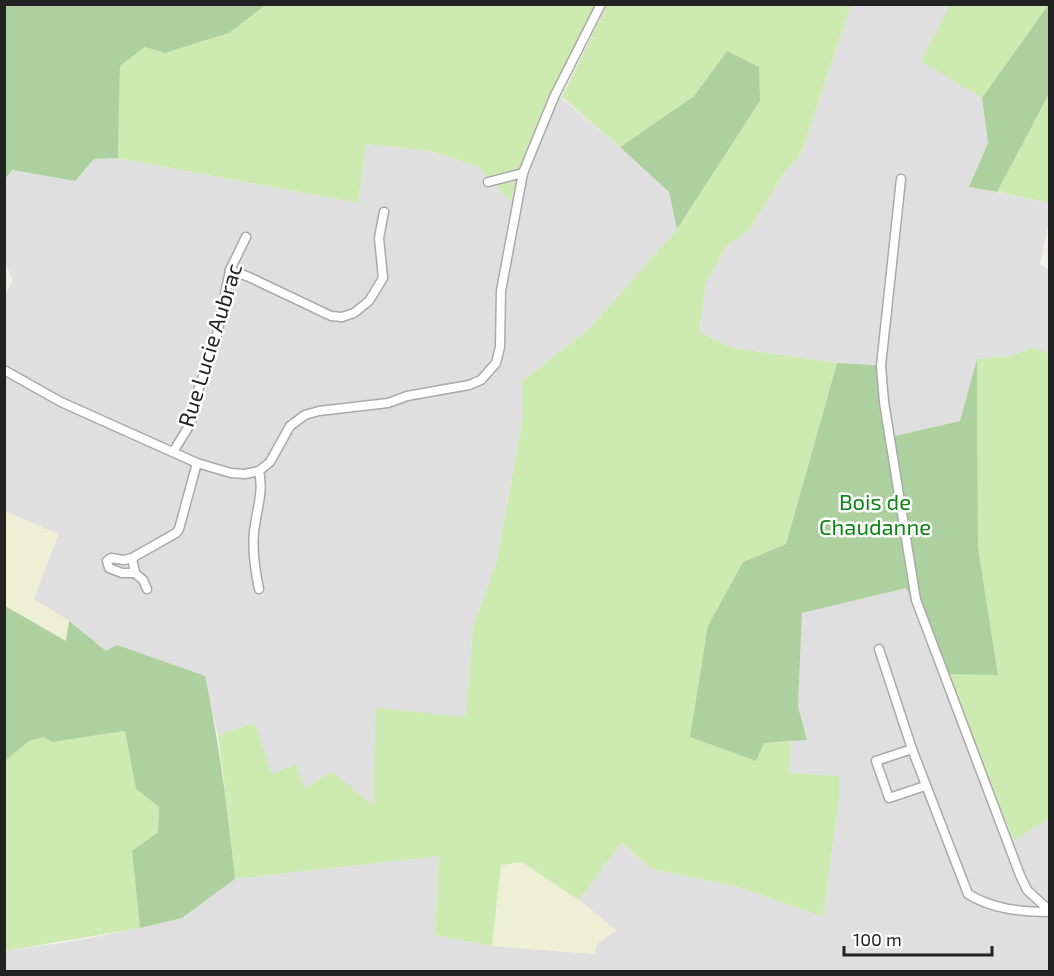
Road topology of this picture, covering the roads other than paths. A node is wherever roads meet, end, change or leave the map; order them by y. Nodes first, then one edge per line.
1 (601, 4) edge
2 (523, 173) junction
3 (901, 178) dead end
4 (488, 182) dead end
5 (384, 212) dead end
6 (246, 237) dead end
7 (230, 270) junction
8 (4, 370) edge
9 (173, 452) junction
10 (197, 463) junction
11 (259, 471) junction
12 (132, 558) junction
13 (135, 573) junction
14 (147, 589) dead end
15 (259, 589) dead end
16 (879, 649) dead end
17 (912, 749) junction
18 (925, 786) junction
19 (1050, 912) edge

1 - 2 street
2 - 4 street
2 - 11 street
3 - 19 street
5 - 7 street
6 - 7 street, Rue Lucie Aubrac
7 - 9 street, Rue Lucie Aubrac
8 - 9 street
9 - 10 street
10 - 11 street
10 - 12 street
11 - 15 street
12 - 13 street
12 - 13 street
13 - 14 street
16 - 17 street
17 - 18 street
17 - 18 street
18 - 19 street

